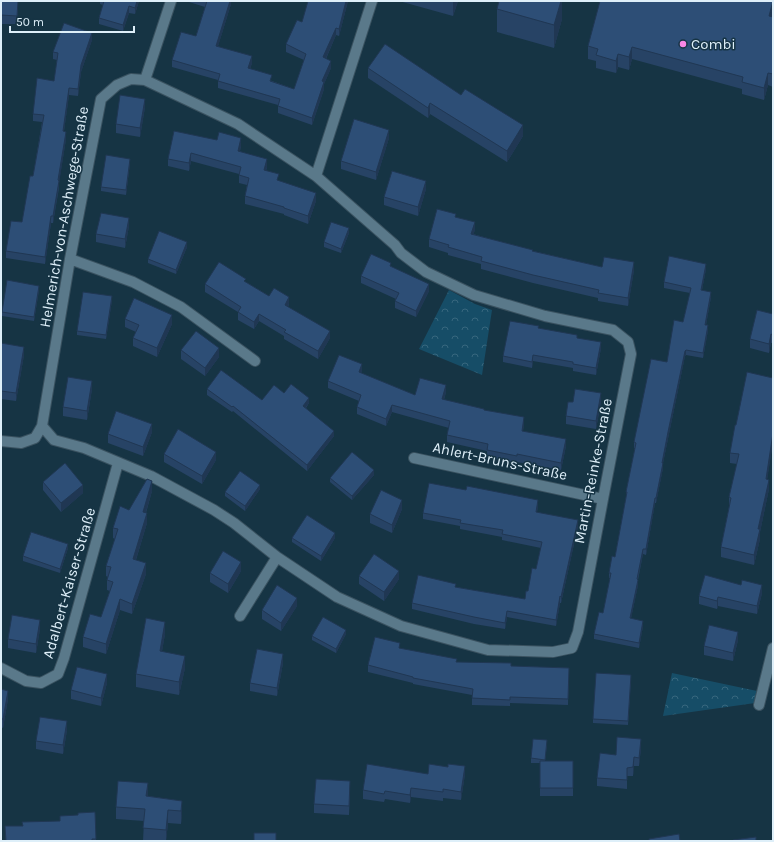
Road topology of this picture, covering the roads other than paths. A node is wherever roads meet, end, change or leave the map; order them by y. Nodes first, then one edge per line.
1 (171, 1) edge
2 (372, 1) edge
3 (145, 80) junction
4 (316, 176) junction
5 (70, 259) junction
6 (255, 361) dead end
7 (42, 426) junction
8 (1, 441) edge
9 (414, 458) dead end
10 (118, 463) junction
11 (602, 499) junction
12 (277, 557) junction
13 (240, 616) dead end
14 (773, 648) edge
15 (1, 668) edge
16 (759, 705) dead end

1 - 3 street
2 - 4 street
3 - 4 street, Martin-Reinke-Straße
3 - 5 street, Helmerich-von-Aschwege-Straße
4 - 11 street, Martin-Reinke-Straße
5 - 6 street
5 - 7 street, Helmerich-von-Aschwege-Straße
7 - 8 street
7 - 10 street, Martin-Reinke-Straße
9 - 11 street, Ahlert-Bruns-Straße
10 - 12 street, Martin-Reinke-Straße
10 - 15 street, Adalbert-Kaiser-Straße
11 - 12 street, Martin-Reinke-Straße
12 - 13 street
14 - 16 street

